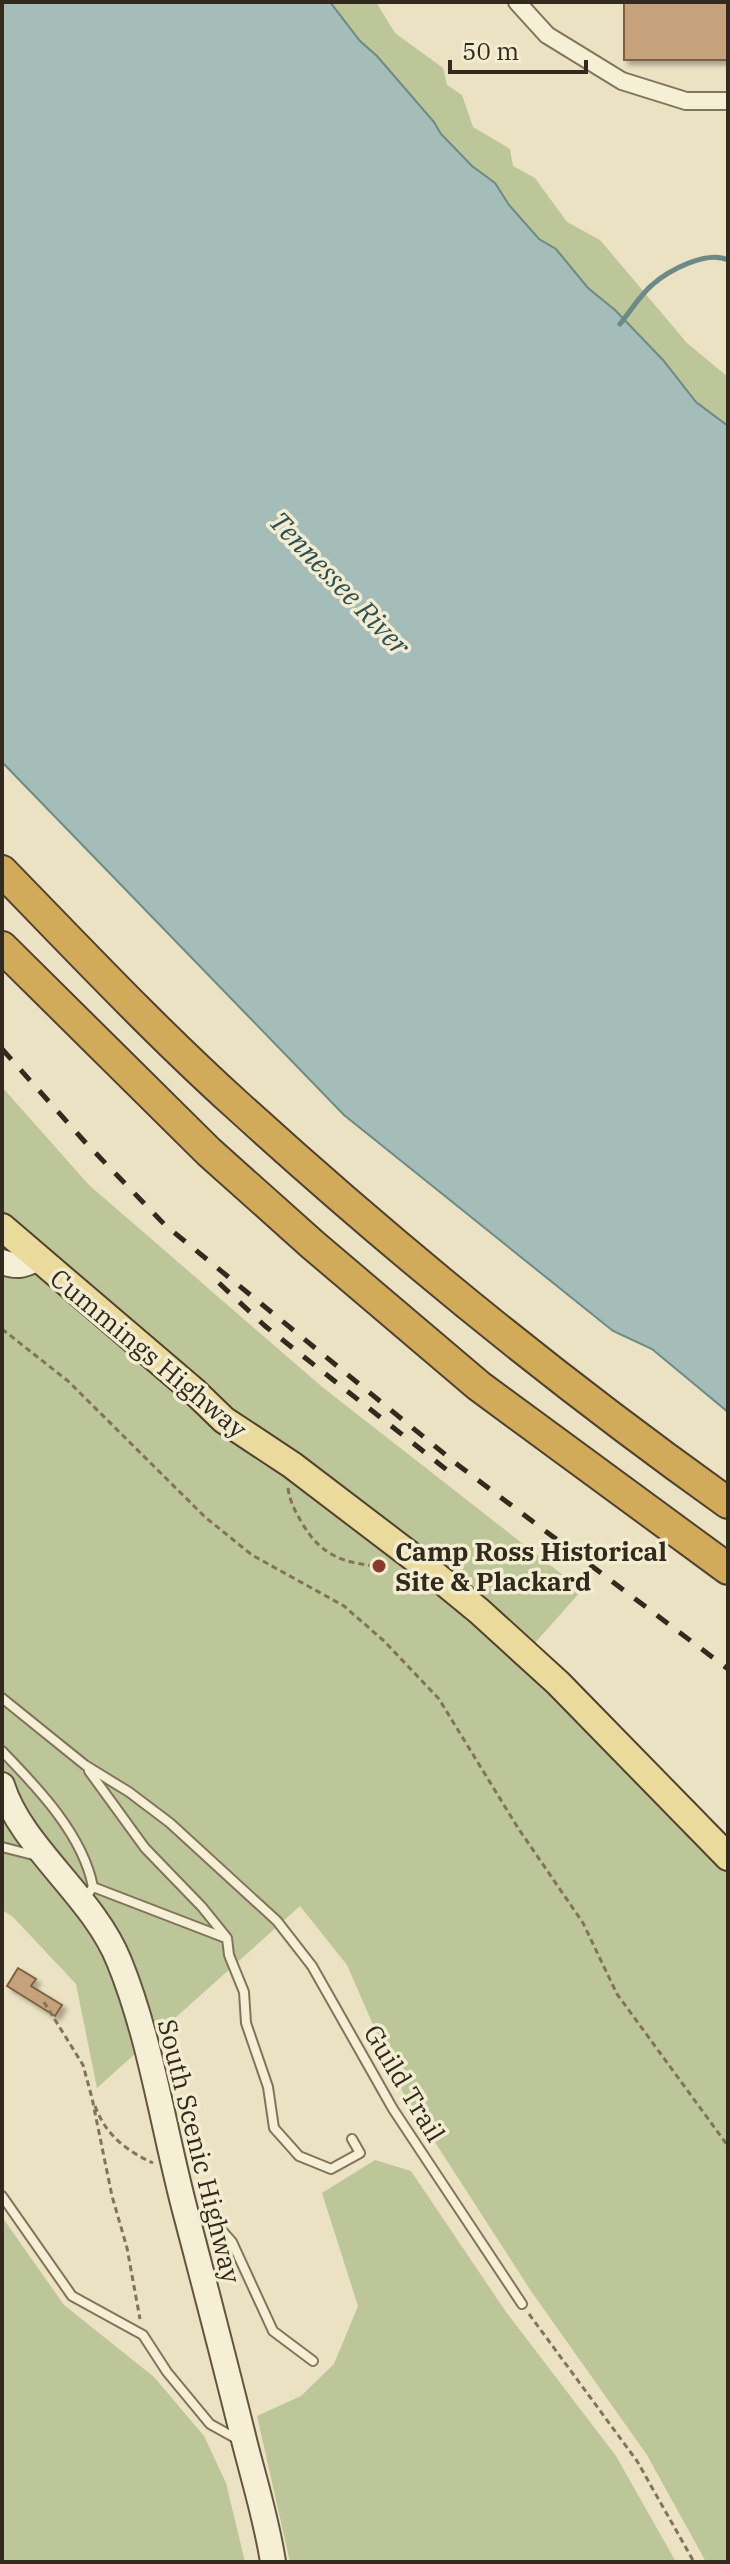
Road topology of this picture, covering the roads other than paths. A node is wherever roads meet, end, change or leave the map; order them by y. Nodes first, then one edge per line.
1 (517, 2) edge
2 (728, 101) edge
3 (2, 871) edge
4 (2, 947) edge
5 (2, 1227) edge
6 (36, 1259) junction
7 (2, 1262) edge
8 (728, 1503) edge
9 (728, 1569) edge
10 (2, 1698) edge
11 (2, 1751) edge
12 (85, 1765) junction
13 (2, 1785) edge
14 (2, 1847) edge
15 (728, 1857) edge
16 (49, 1860) junction
17 (88, 1894) junction
18 (227, 1938) junction
19 (352, 2139) dead end
20 (2, 2196) edge
21 (185, 2211) junction
22 (522, 2304) road end
23 (313, 2361) dead end
24 (245, 2443) junction
25 (273, 2562) edge

1 - 2 street
3 - 8 highway
4 - 9 highway
5 - 6 main road, Cummings Highway
6 - 7 main road
6 - 15 main road, Cummings Highway
10 - 12 lane, Guild Trail
11 - 17 lane
12 - 18 lane
12 - 22 lane, Guild Trail
13 - 16 main road, South Scenic Highway
14 - 16 lane
16 - 17 main road, South Scenic Highway
17 - 18 lane
17 - 21 main road, South Scenic Highway
18 - 19 lane
20 - 24 lane
21 - 23 lane
21 - 24 main road, South Scenic Highway
24 - 25 main road, South Scenic Highway

